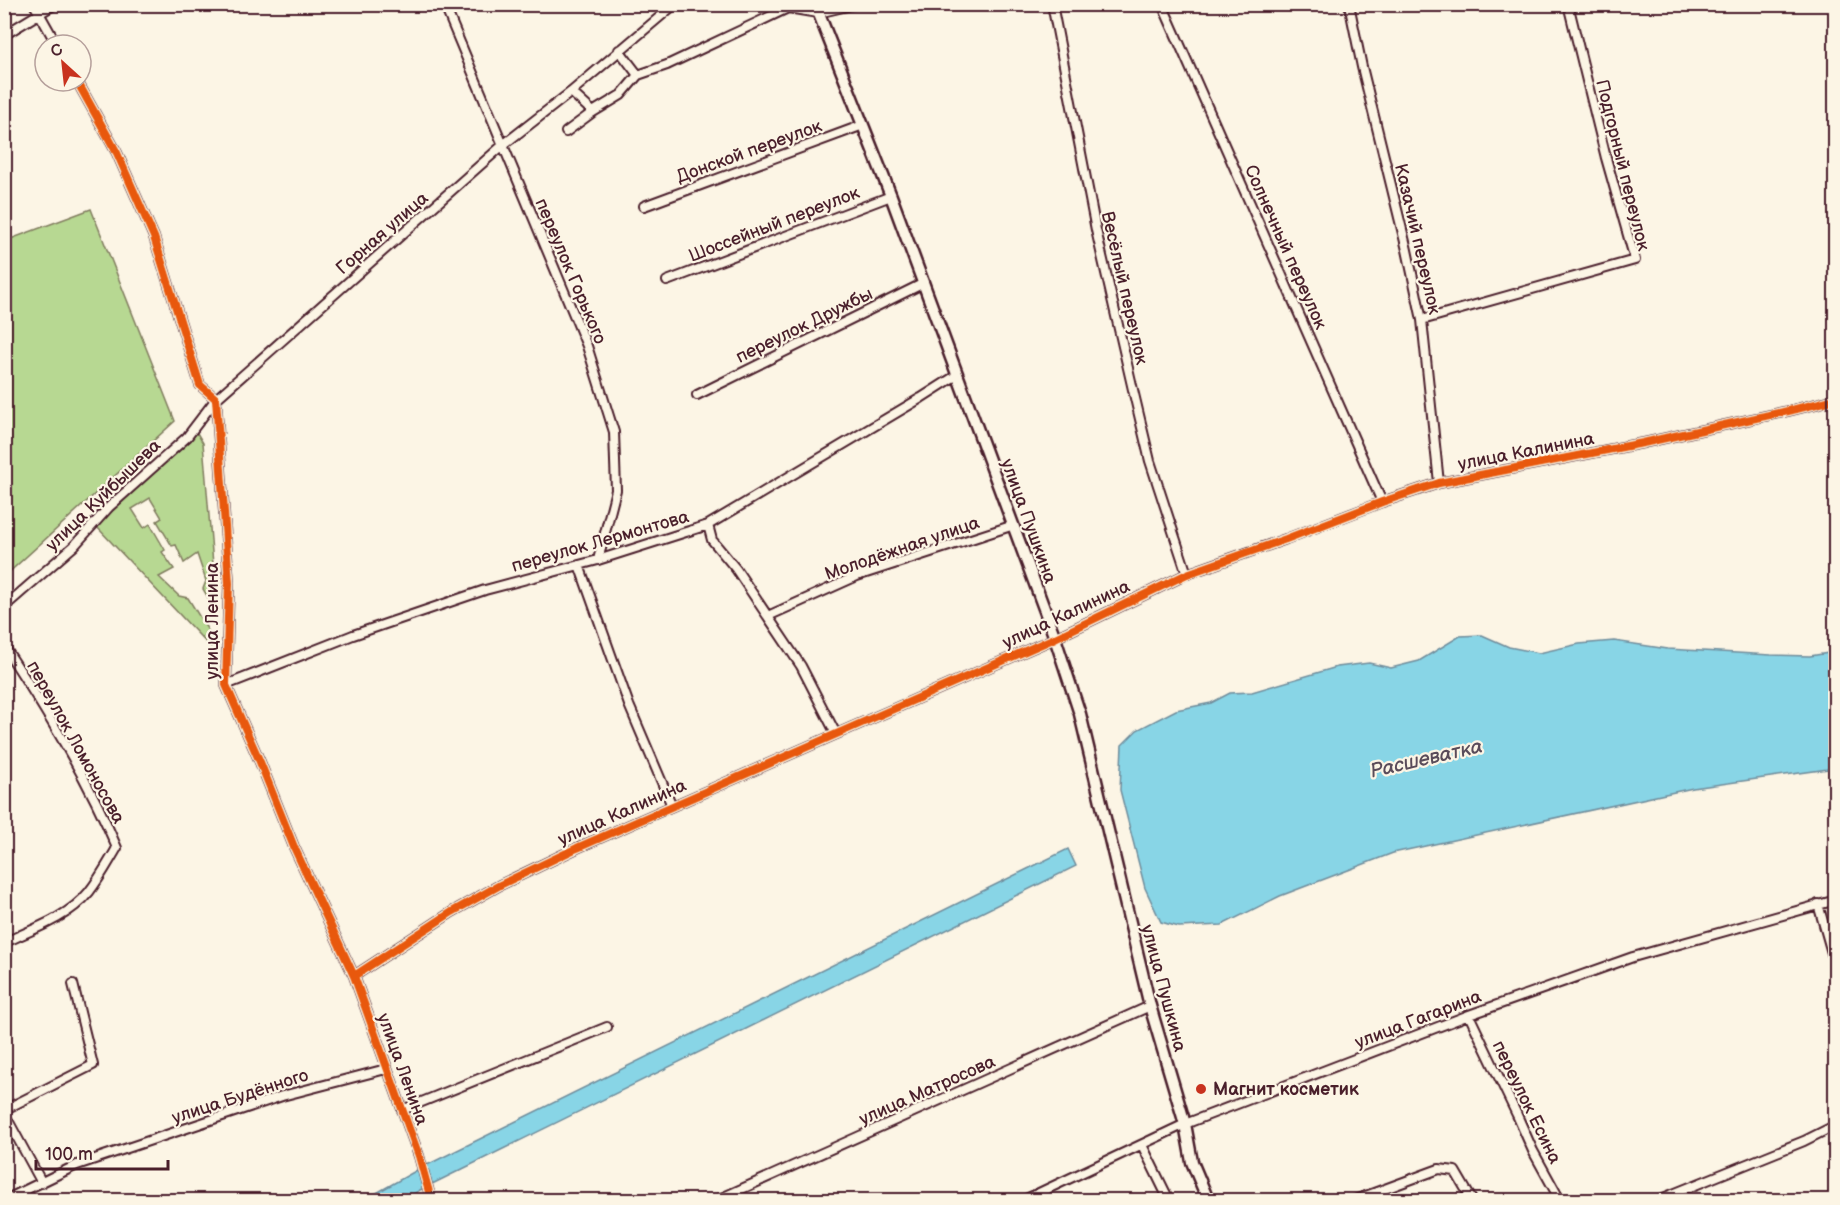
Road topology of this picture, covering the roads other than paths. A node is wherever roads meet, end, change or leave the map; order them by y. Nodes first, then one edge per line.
1 (34, 4) edge
2 (55, 4) edge
3 (444, 4) edge
4 (675, 4) edge
5 (856, 4) edge
6 (1052, 4) edge
7 (1162, 4) edge
8 (1349, 4) edge
9 (1568, 4) edge
10 (816, 9) edge
11 (39, 14) junction
12 (50, 33) edge
13 (4, 35) edge
14 (619, 50) junction
15 (638, 75) junction
16 (571, 92) junction
17 (84, 93) edge
18 (593, 112) junction
19 (863, 125) junction
20 (566, 132) dead end
21 (503, 145) junction
22 (891, 196) junction
23 (644, 206) dead end
24 (667, 280) dead end
25 (924, 283) junction
26 (1422, 320) junction
27 (957, 375) junction
28 (697, 395) dead end
29 (216, 399) junction
30 (1836, 399) edge
31 (1439, 483) junction
32 (1382, 502) junction
33 (708, 525) junction
34 (1014, 525) junction
35 (598, 560) junction
36 (579, 565) junction
37 (1187, 574) junction
38 (4, 607) edge
39 (768, 616) junction
40 (1055, 638) junction
41 (4, 646) edge
42 (226, 685) junction
43 (836, 734) junction
44 (672, 806) junction
45 (1836, 900) edge
46 (1818, 904) junction
47 (5, 942) edge
48 (1836, 967) edge
49 (354, 976) junction
50 (73, 984) dead end
51 (1150, 1006) junction
52 (1469, 1015) junction
53 (607, 1027) dead end
54 (386, 1069) junction
55 (402, 1110) junction
56 (4, 1112) edge
57 (1185, 1124) junction
58 (1836, 1125) edge
59 (1142, 1145) junction
60 (42, 1183) junction
61 (429, 1192) dead end
62 (5, 1200) edge
63 (717, 1200) edge
64 (1024, 1200) edge
65 (1169, 1200) edge
66 (1208, 1200) edge
67 (1355, 1200) edge
68 (1472, 1200) edge
69 (1560, 1200) edge
70 (1658, 1200) edge

1 - 11 street
2 - 11 street
3 - 21 street, переулок Горького
4 - 14 street, Горная улица
5 - 10 street
6 - 37 street, Весёлый переулок
7 - 32 street, Солнечный переулок
8 - 26 street, Казачий переулок
9 - 26 street, Подгорный переулок
10 - 15 street
10 - 19 main road, улица Пушкина
11 - 12 street
11 - 13 street
14 - 15 street
14 - 16 street, Горная улица
15 - 18 street
16 - 18 street
16 - 21 street, Горная улица
17 - 29 street
18 - 20 street
19 - 22 main road, улица Пушкина
19 - 23 street, Донской переулок
21 - 29 street, Горная улица
21 - 35 street, переулок Горького
22 - 24 street, Шоссейный переулок
22 - 25 main road, улица Пушкина
25 - 27 main road, улица Пушкина
25 - 28 street, переулок Дружбы
26 - 31 street, Казачий переулок
27 - 33 street, переулок Лермонтова
27 - 34 main road, улица Пушкина
29 - 38 street, улица Куйбышева
29 - 42 street, улица Ленина
30 - 31 street, улица Калинина
31 - 32 street, улица Калинина
32 - 37 street, улица Калинина
33 - 35 street, переулок Лермонтова
33 - 39 street
34 - 39 street, Молодёжная улица
34 - 40 main road, улица Пушкина
35 - 36 street, переулок Лермонтова
36 - 42 street, переулок Лермонтова
36 - 44 street
37 - 40 street, улица Калинина
39 - 43 street
40 - 43 street, улица Калинина
40 - 51 main road, улица Пушкина
41 - 47 street, переулок Ломоносова
42 - 49 street, улица Ленина
43 - 44 street, улица Калинина
44 - 49 street, улица Калинина
45 - 46 street, улица Гагарина
46 - 48 street
46 - 52 street, улица Гагарина
49 - 54 street, улица Ленина
50 - 56 street
51 - 57 main road, улица Пушкина
51 - 63 street, улица Матросова
52 - 57 street, улица Гагарина
52 - 69 street, переулок Есина
53 - 55 street, улица Ленина
54 - 55 street, улица Ленина
54 - 60 street, улица Будённого
55 - 61 street, улица Ленина
56 - 60 street
57 - 59 street, улица Гагарина
57 - 66 main road, улица Пушкина
58 - 70 street
59 - 64 street, улица Гагарина
59 - 65 street
60 - 62 street, улица Будённого
67 - 68 street

